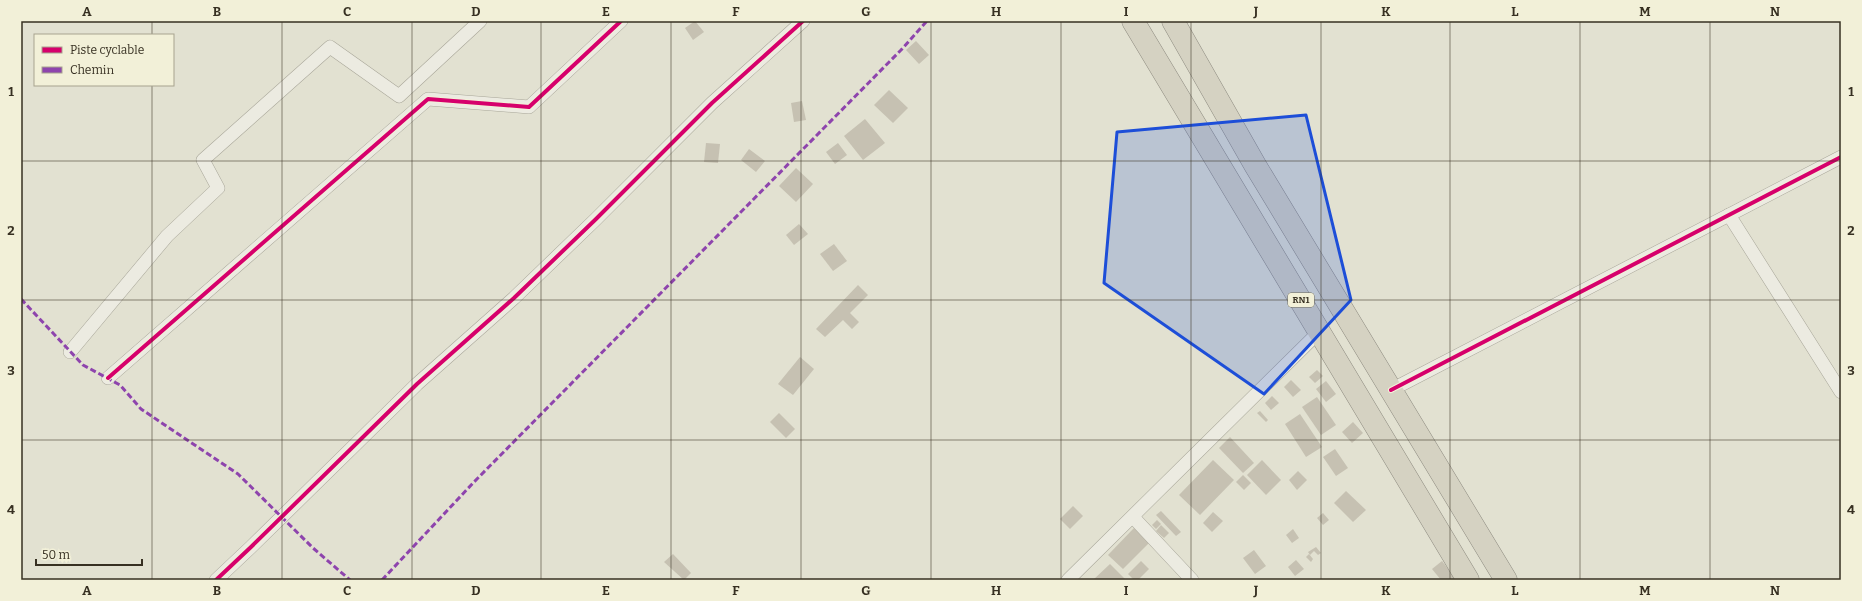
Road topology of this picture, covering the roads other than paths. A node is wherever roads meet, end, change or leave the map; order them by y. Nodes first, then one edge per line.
1 (480, 21) edge
2 (621, 21) edge
3 (803, 21) edge
4 (1133, 21) edge
5 (1173, 21) edge
6 (1841, 157) edge
7 (1729, 215) junction
8 (1320, 331) junction
9 (70, 352) dead end
10 (108, 378) dead end
11 (1391, 390) junction
12 (1841, 392) edge
13 (1133, 517) junction
14 (216, 580) edge
15 (1068, 580) edge
16 (1192, 580) edge
17 (1468, 580) edge
18 (1506, 580) edge

1 - 9 street
2 - 10 street
3 - 14 street
4 - 8 highway, RN1
5 - 11 highway
6 - 7 street
7 - 11 street
7 - 12 street
8 - 13 street
8 - 17 highway, RN1
11 - 18 highway
13 - 15 street
13 - 16 street

